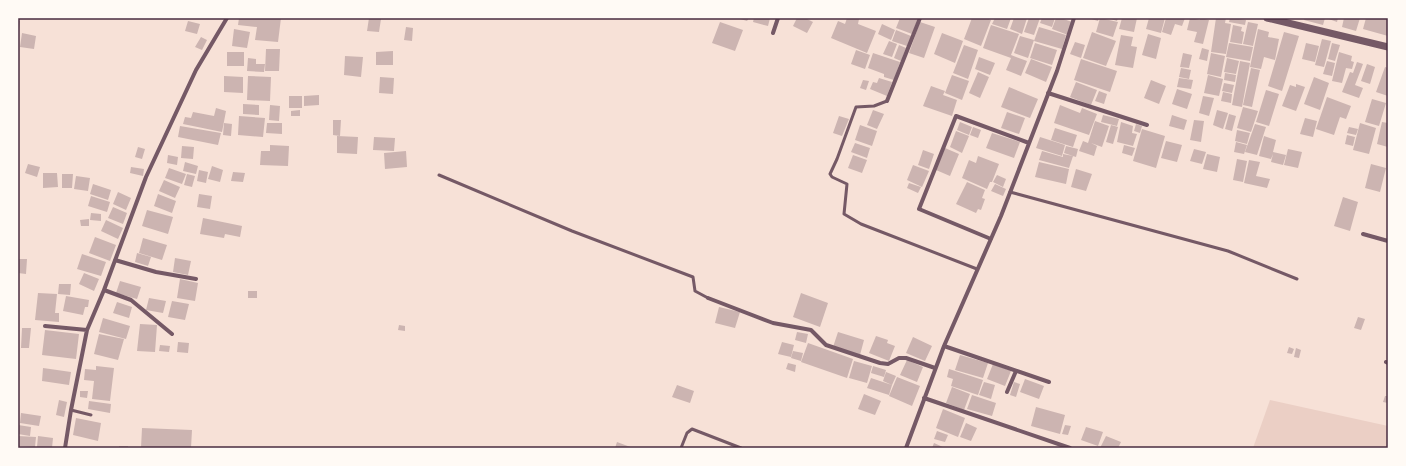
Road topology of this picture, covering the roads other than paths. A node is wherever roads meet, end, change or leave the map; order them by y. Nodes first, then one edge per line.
1 (227, 18) edge
2 (778, 18) edge
3 (920, 18) edge
4 (1074, 18) edge
5 (1267, 18) edge
6 (773, 32) dead end
7 (1388, 47) edge
8 (1048, 93) junction
9 (887, 101) joint
10 (1147, 125) dead end
11 (1029, 143) junction
12 (439, 175) dead end
13 (1010, 192) junction
14 (1363, 234) dead end
15 (991, 239) junction
16 (1388, 241) edge
17 (115, 260) junction
18 (977, 269) junction
19 (196, 279) dead end
20 (1297, 279) dead end
21 (104, 290) junction
22 (708, 298) joint
23 (45, 326) dead end
24 (87, 330) junction
25 (172, 334) dead end
26 (944, 346) junction
27 (935, 368) junction
28 (1016, 371) junction
29 (1049, 382) dead end
30 (1007, 392) dead end
31 (924, 398) junction
32 (71, 410) junction
33 (91, 415) dead end
34 (65, 448) edge
35 (681, 448) edge
36 (741, 448) edge
37 (906, 448) edge
38 (1070, 448) edge

1 - 17 street
2 - 6 street
3 - 9 street
4 - 8 street
5 - 7 street
8 - 10 street
8 - 11 street
9 - 18 lane
11 - 13 street
11 - 15 street
12 - 22 lane
13 - 15 street
13 - 20 lane
14 - 16 street
15 - 18 street
17 - 19 street
17 - 21 street
18 - 26 street
21 - 24 street
21 - 25 street
22 - 27 street
23 - 24 street
24 - 32 street
26 - 27 street
26 - 28 street
27 - 31 street
28 - 29 street
28 - 30 street
31 - 37 street
31 - 38 street
32 - 33 lane
32 - 34 street
35 - 36 lane

